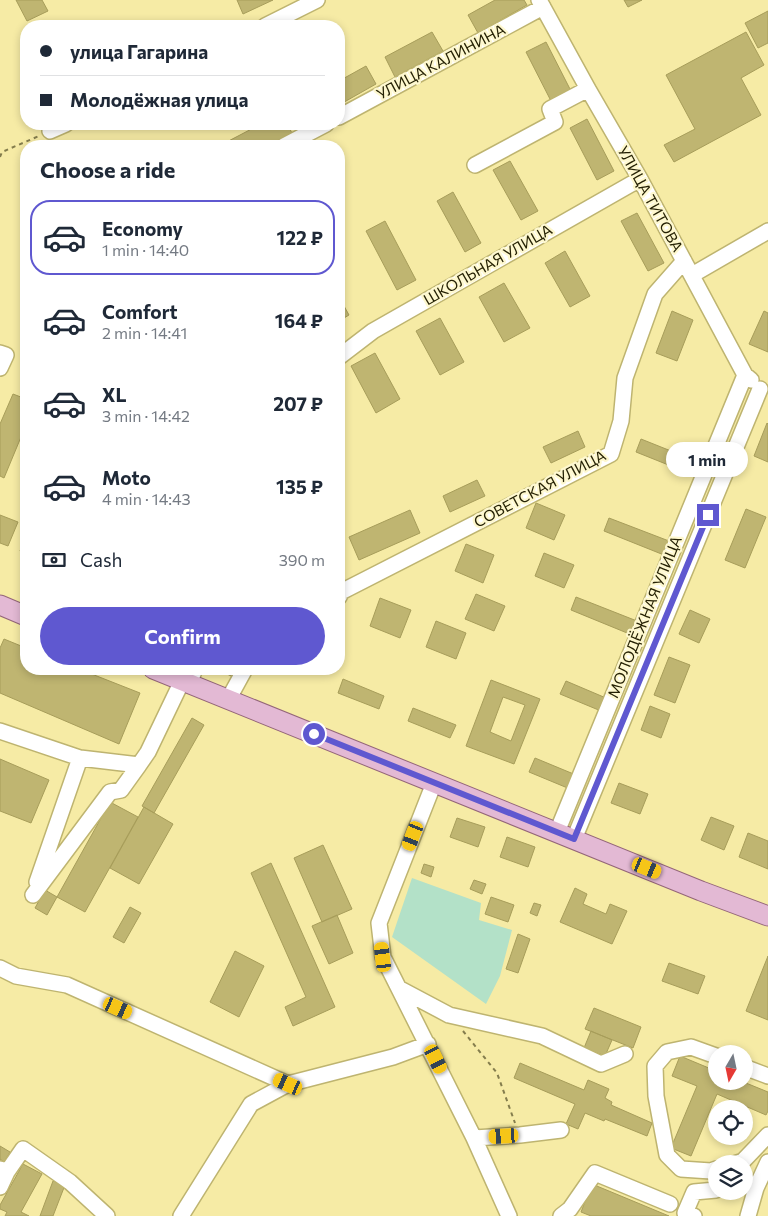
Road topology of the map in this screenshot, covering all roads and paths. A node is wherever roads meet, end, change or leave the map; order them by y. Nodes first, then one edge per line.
1 (317, 0) edge
2 (541, 4) edge
3 (277, 20) edge
4 (588, 89) junction
5 (345, 114) edge
6 (315, 130) edge
7 (50, 131) edge
8 (29, 140) edge
9 (295, 140) edge
10 (20, 144) edge
11 (0, 157) edge
12 (475, 165) dead end
13 (640, 178) junction
14 (768, 231) edge
15 (684, 261) junction
16 (692, 275) junction
17 (0, 352) edge
18 (345, 352) edge
19 (0, 368) edge
20 (745, 375) junction
21 (764, 390) edge
22 (345, 590) edge
23 (0, 605) edge
24 (20, 613) edge
25 (242, 675) edge
26 (188, 678) edge
27 (228, 700) junction
28 (0, 730) edge
29 (80, 758) junction
30 (139, 765) junction
31 (434, 783) junction
32 (557, 832) junction
33 (574, 839) junction
34 (768, 916) edge
35 (0, 968) edge
36 (400, 989) junction
37 (449, 1015) junction
38 (428, 1044) junction
39 (708, 1053) edge
40 (625, 1054) dead end
41 (753, 1070) edge
42 (768, 1076) edge
43 (288, 1084) junction
44 (561, 1130) dead end
45 (520, 1135) junction
46 (768, 1136) edge
47 (474, 1138) junction
48 (748, 1155) edge
49 (768, 1162) edge
50 (3, 1171) edge
51 (708, 1171) edge
52 (753, 1184) edge
53 (0, 1187) edge
54 (708, 1191) edge
55 (749, 1200) edge
56 (670, 1204) dead end
57 (107, 1216) edge
58 (180, 1216) edge
59 (509, 1216) edge
60 (560, 1216) edge
61 (694, 1216) edge
62 (748, 1216) edge

1 - 3 street
2 - 4 street, УЛИЦА ТИТОВА
2 - 5 street, УЛИЦА КАЛИНИНА
4 - 12 street
4 - 13 street, УЛИЦА ТИТОВА
6 - 9 street
7 - 8 path
10 - 11 path
13 - 15 street, УЛИЦА ТИТОВА
13 - 18 street, ШКОЛЬНАЯ УЛИЦА
14 - 16 street
15 - 16 street, УЛИЦА ТИТОВА
15 - 22 street, СОВЕТСКАЯ УЛИЦА
16 - 20 street, УЛИЦА ТИТОВА
17 - 19 street
20 - 21 street, УЛИЦА ТИТОВА
20 - 32 street, МОЛОДЁЖНАЯ УЛИЦА
21 - 33 street, МОЛОДЁЖНАЯ УЛИЦА
23 - 24 main road
25 - 27 street
26 - 27 main road
26 - 30 street
27 - 31 main road
28 - 29 street
29 - 30 street
29 - 30 street
31 - 32 main road
31 - 36 street
32 - 33 main road
33 - 34 main road
35 - 43 street
36 - 37 street
36 - 38 street
37 - 40 street
37 - 45 path
38 - 43 street
38 - 47 street
39 - 51 street
41 - 42 street
43 - 58 street
44 - 45 street
45 - 47 street
46 - 48 street
47 - 59 street
49 - 52 street
50 - 53 street
50 - 57 street
54 - 61 street
55 - 62 street
56 - 60 street

